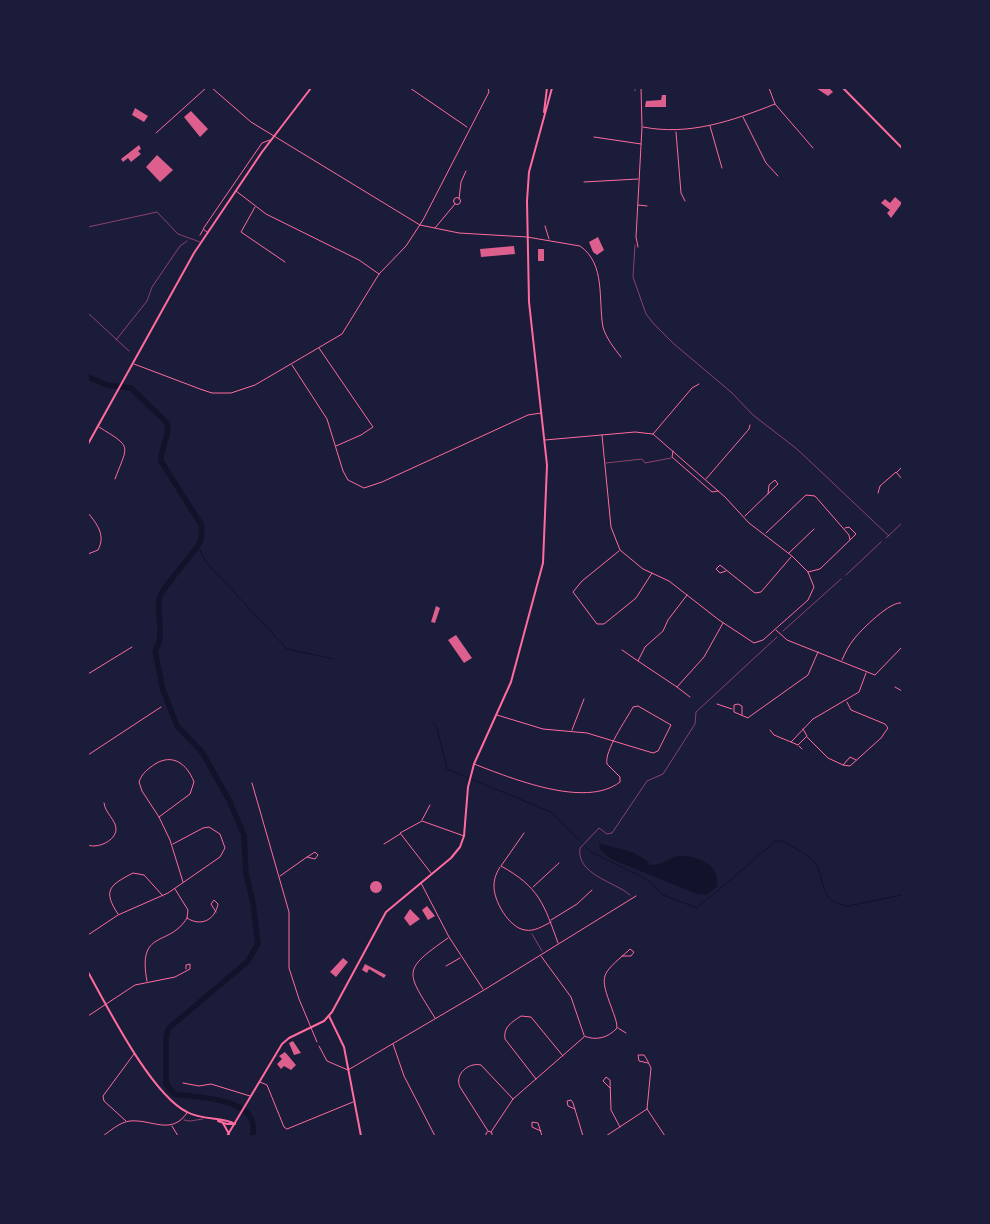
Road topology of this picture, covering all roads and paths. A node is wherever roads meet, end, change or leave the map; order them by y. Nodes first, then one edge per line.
1 (206, 88) edge
2 (212, 88) edge
3 (311, 88) edge
4 (410, 88) edge
5 (488, 88) edge
6 (547, 88) edge
7 (552, 88) edge
8 (635, 88) edge
9 (641, 88) edge
10 (769, 88) edge
11 (843, 88) edge
12 (635, 91) dead end
13 (775, 104) junction
14 (544, 112) junction
15 (742, 116) junction
16 (710, 126) junction
17 (642, 127) junction
18 (468, 128) junction
19 (676, 132) junction
20 (156, 133) dead end
21 (274, 136) junction
22 (594, 138) dead end
23 (271, 140) junction
24 (640, 144) junction
25 (813, 148) dead end
26 (902, 148) edge
27 (722, 168) dead end
28 (466, 171) dead end
29 (778, 176) dead end
30 (638, 179) junction
31 (584, 182) dead end
32 (235, 190) junction
33 (459, 198) junction
34 (684, 201) dead end
35 (454, 204) junction
36 (637, 204) junction
37 (647, 206) dead end
38 (255, 207) junction
39 (420, 224) junction
40 (545, 226) dead end
41 (88, 227) edge
42 (434, 229) junction
43 (203, 230) junction
44 (207, 232) junction
45 (200, 235) dead end
46 (527, 237) junction
47 (190, 238) junction
48 (549, 239) junction
49 (201, 242) junction
50 (635, 245) dead end
51 (638, 247) dead end
52 (285, 262) dead end
53 (379, 274) junction
54 (88, 313) edge
55 (116, 340) junction
56 (319, 348) junction
57 (129, 351) dead end
58 (620, 357) dead end
59 (133, 363) junction
60 (292, 364) junction
61 (699, 384) dead end
62 (541, 413) junction
63 (750, 425) dead end
64 (98, 427) junction
65 (653, 434) junction
66 (602, 435) junction
67 (544, 440) junction
68 (88, 444) edge
69 (335, 446) junction
70 (673, 450) junction
71 (672, 457) junction
72 (605, 463) junction
73 (902, 467) edge
74 (896, 472) junction
75 (115, 479) dead end
76 (706, 479) junction
77 (902, 479) edge
78 (718, 491) junction
79 (878, 493) dead end
80 (768, 494) junction
81 (88, 513) edge
82 (744, 517) junction
83 (902, 523) edge
84 (844, 528) junction
85 (814, 529) dead end
86 (766, 534) junction
87 (889, 536) junction
88 (886, 538) dead end
89 (850, 540) junction
90 (881, 542) dead end
91 (620, 550) junction
92 (789, 553) junction
93 (88, 554) edge
94 (792, 556) junction
95 (726, 571) dead end
96 (808, 572) junction
97 (652, 573) junction
98 (846, 575) dead end
99 (841, 579) dead end
100 (572, 592) junction
101 (569, 593) dead end
102 (688, 595) junction
103 (902, 603) edge
104 (724, 622) junction
105 (775, 629) junction
106 (779, 634) junction
107 (132, 647) dead end
108 (902, 647) edge
109 (622, 650) dead end
110 (818, 652) junction
111 (638, 661) junction
112 (841, 661) junction
113 (867, 672) junction
114 (88, 674) edge
115 (677, 687) junction
116 (895, 687) dead end
117 (902, 691) edge
118 (690, 697) dead end
119 (584, 699) dead end
120 (846, 701) junction
121 (716, 704) dead end
122 (161, 706) dead end
123 (733, 709) junction
124 (497, 715) junction
125 (742, 715) junction
126 (572, 730) junction
127 (770, 730) dead end
128 (803, 730) junction
129 (807, 736) junction
130 (614, 741) junction
131 (790, 742) junction
132 (798, 745) junction
133 (802, 749) dead end
134 (88, 755) edge
135 (856, 760) junction
136 (474, 764) junction
137 (843, 765) junction
138 (252, 783) dead end
139 (104, 803) dead end
140 (430, 805) dead end
141 (159, 818) junction
142 (422, 821) junction
143 (400, 833) junction
144 (524, 833) dead end
145 (464, 836) junction
146 (172, 844) junction
147 (384, 844) dead end
148 (88, 845) edge
149 (307, 857) dead end
150 (559, 863) dead end
151 (501, 866) junction
152 (432, 874) junction
153 (280, 876) junction
154 (184, 882) junction
155 (421, 882) junction
156 (174, 888) junction
157 (533, 888) junction
158 (592, 890) dead end
159 (163, 896) junction
160 (636, 896) dead end
161 (632, 898) junction
162 (216, 912) dead end
163 (118, 915) junction
164 (187, 918) junction
165 (550, 921) junction
166 (530, 930) junction
167 (88, 935) edge
168 (449, 937) junction
169 (559, 944) junction
170 (542, 954) junction
171 (622, 956) dead end
172 (462, 957) junction
173 (446, 966) dead end
174 (186, 969) dead end
175 (88, 972) edge
176 (147, 982) junction
177 (484, 990) junction
178 (106, 1004) junction
179 (88, 1016) edge
180 (329, 1016) junction
181 (435, 1019) junction
182 (310, 1028) junction
183 (617, 1028) junction
184 (626, 1033) dead end
185 (584, 1036) junction
186 (317, 1042) dead end
187 (392, 1044) junction
188 (318, 1046) dead end
189 (135, 1053) junction
190 (563, 1056) junction
191 (648, 1063) junction
192 (348, 1070) junction
193 (536, 1079) junction
194 (260, 1081) junction
195 (183, 1083) dead end
196 (610, 1088) dead end
197 (251, 1096) junction
198 (513, 1099) junction
199 (353, 1102) junction
200 (575, 1109) dead end
201 (647, 1109) junction
202 (187, 1113) junction
203 (196, 1116) junction
204 (183, 1118) junction
205 (203, 1118) junction
206 (126, 1121) junction
207 (196, 1121) junction
208 (218, 1121) junction
209 (223, 1123) junction
210 (235, 1124) junction
211 (171, 1125) junction
212 (620, 1127) junction
213 (488, 1131) junction
214 (540, 1131) dead end
215 (491, 1132) junction
216 (228, 1135) edge
217 (103, 1136) edge
218 (178, 1136) edge
219 (361, 1136) edge
220 (435, 1136) edge
221 (486, 1136) edge
222 (492, 1136) edge
223 (542, 1136) edge
224 (583, 1136) edge
225 (606, 1136) edge
226 (665, 1136) edge

1 - 20 street
2 - 21 street
3 - 21 main road
4 - 18 street
5 - 18 street
6 - 14 main road
7 - 14 main road
8 - 12 path
9 - 17 street
10 - 13 street
11 - 26 main road
13 - 15 street
13 - 25 street
14 - 46 main road
15 - 16 street
15 - 29 street
16 - 19 street
16 - 27 street
17 - 19 street
17 - 24 street
18 - 39 street
19 - 34 street
21 - 23 main road
21 - 39 street
22 - 24 street
23 - 32 main road
23 - 43 street
24 - 30 street
28 - 33 street
30 - 31 street
30 - 36 street
32 - 38 street
32 - 44 main road
33 - 35 street
33 - 35 street
35 - 42 street
36 - 37 street
36 - 51 street
38 - 52 street
38 - 53 street
39 - 42 street
39 - 53 street
40 - 48 street
41 - 47 lane
42 - 46 street
43 - 44 street
43 - 45 street
44 - 49 main road
46 - 48 street
46 - 62 main road
47 - 49 lane
47 - 55 path
48 - 58 street
49 - 59 main road
50 - 87 path
53 - 56 street
54 - 55 path
55 - 57 path
56 - 60 street
56 - 69 street
59 - 60 street
59 - 64 main road
60 - 69 street
61 - 65 street
62 - 67 main road
62 - 69 street
63 - 76 street
64 - 68 main road
64 - 75 street
65 - 66 street
65 - 70 street
66 - 67 street
66 - 72 street
67 - 124 main road
70 - 71 street
70 - 76 street
71 - 72 lane
71 - 78 street
72 - 91 street
73 - 74 street
74 - 77 street
74 - 79 street
76 - 78 street
78 - 82 street
80 - 80 street
80 - 82 street
81 - 93 street
82 - 86 street
83 - 87 path
84 - 86 street
84 - 89 street
84 - 89 street
85 - 92 street
86 - 92 street
87 - 88 path
89 - 96 street
90 - 98 path
91 - 97 street
91 - 100 street
92 - 94 street
94 - 95 street
94 - 96 street
96 - 105 street
97 - 100 street
97 - 102 street
99 - 106 path
100 - 101 street
102 - 104 street
102 - 111 street
103 - 112 street
104 - 105 street
104 - 115 street
105 - 106 street
106 - 110 street
106 - 161 path
107 - 114 street
108 - 113 street
109 - 111 street
110 - 112 street
110 - 125 street
111 - 115 street
112 - 113 street
113 - 120 street
115 - 118 street
116 - 117 street
119 - 126 street
120 - 128 street
120 - 135 street
121 - 123 street
122 - 134 street
123 - 125 street
123 - 125 street
124 - 126 street
124 - 136 main road
126 - 130 street
127 - 131 street
128 - 129 street
128 - 131 street
129 - 132 street
129 - 137 street
130 - 130 street
130 - 136 street
131 - 132 street
132 - 133 street
135 - 137 street
135 - 137 street
136 - 145 main road
138 - 153 street
139 - 148 street
140 - 142 street
141 - 141 street
141 - 146 street
142 - 143 street
142 - 145 street
143 - 147 street
143 - 152 street
144 - 151 street
145 - 152 main road
146 - 154 street
146 - 154 street
149 - 153 street
150 - 157 street
151 - 157 street
151 - 166 street
152 - 155 main road
153 - 182 street
154 - 156 street
155 - 168 street
155 - 180 main road
156 - 159 street
156 - 164 street
157 - 165 street
158 - 165 street
159 - 163 street
159 - 163 street
160 - 161 street
161 - 169 street
162 - 164 street
163 - 167 street
164 - 176 street
165 - 166 street
165 - 169 street
166 - 170 path
168 - 172 street
168 - 181 street
169 - 170 street
170 - 177 street
170 - 185 street
171 - 183 street
172 - 173 street
172 - 177 street
174 - 176 street
175 - 178 main road
176 - 178 street
177 - 181 street
178 - 179 street
178 - 189 main road
180 - 182 main road
180 - 192 main road
181 - 187 street
182 - 186 street
182 - 194 main road
183 - 184 street
183 - 185 street
185 - 190 street
187 - 192 street
187 - 220 street
188 - 192 street
189 - 202 main road
189 - 206 street
190 - 193 street
190 - 193 street
191 - 191 street
191 - 201 street
192 - 199 main road
193 - 198 street
194 - 197 main road
194 - 199 street
195 - 197 street
196 - 212 street
197 - 210 main road
198 - 213 street
198 - 215 street
199 - 219 main road
200 - 224 street
201 - 212 street
201 - 226 street
202 - 203 main road
202 - 204 street
203 - 205 main road
203 - 207 lane
204 - 207 lane
204 - 211 street
205 - 207 lane
205 - 208 main road
206 - 211 street
206 - 217 street
208 - 209 main road
208 - 210 main road
209 - 210 main road
209 - 216 main road
210 - 216 main road
211 - 218 street
212 - 225 street
213 - 215 street
213 - 221 street
214 - 223 street
215 - 222 street

